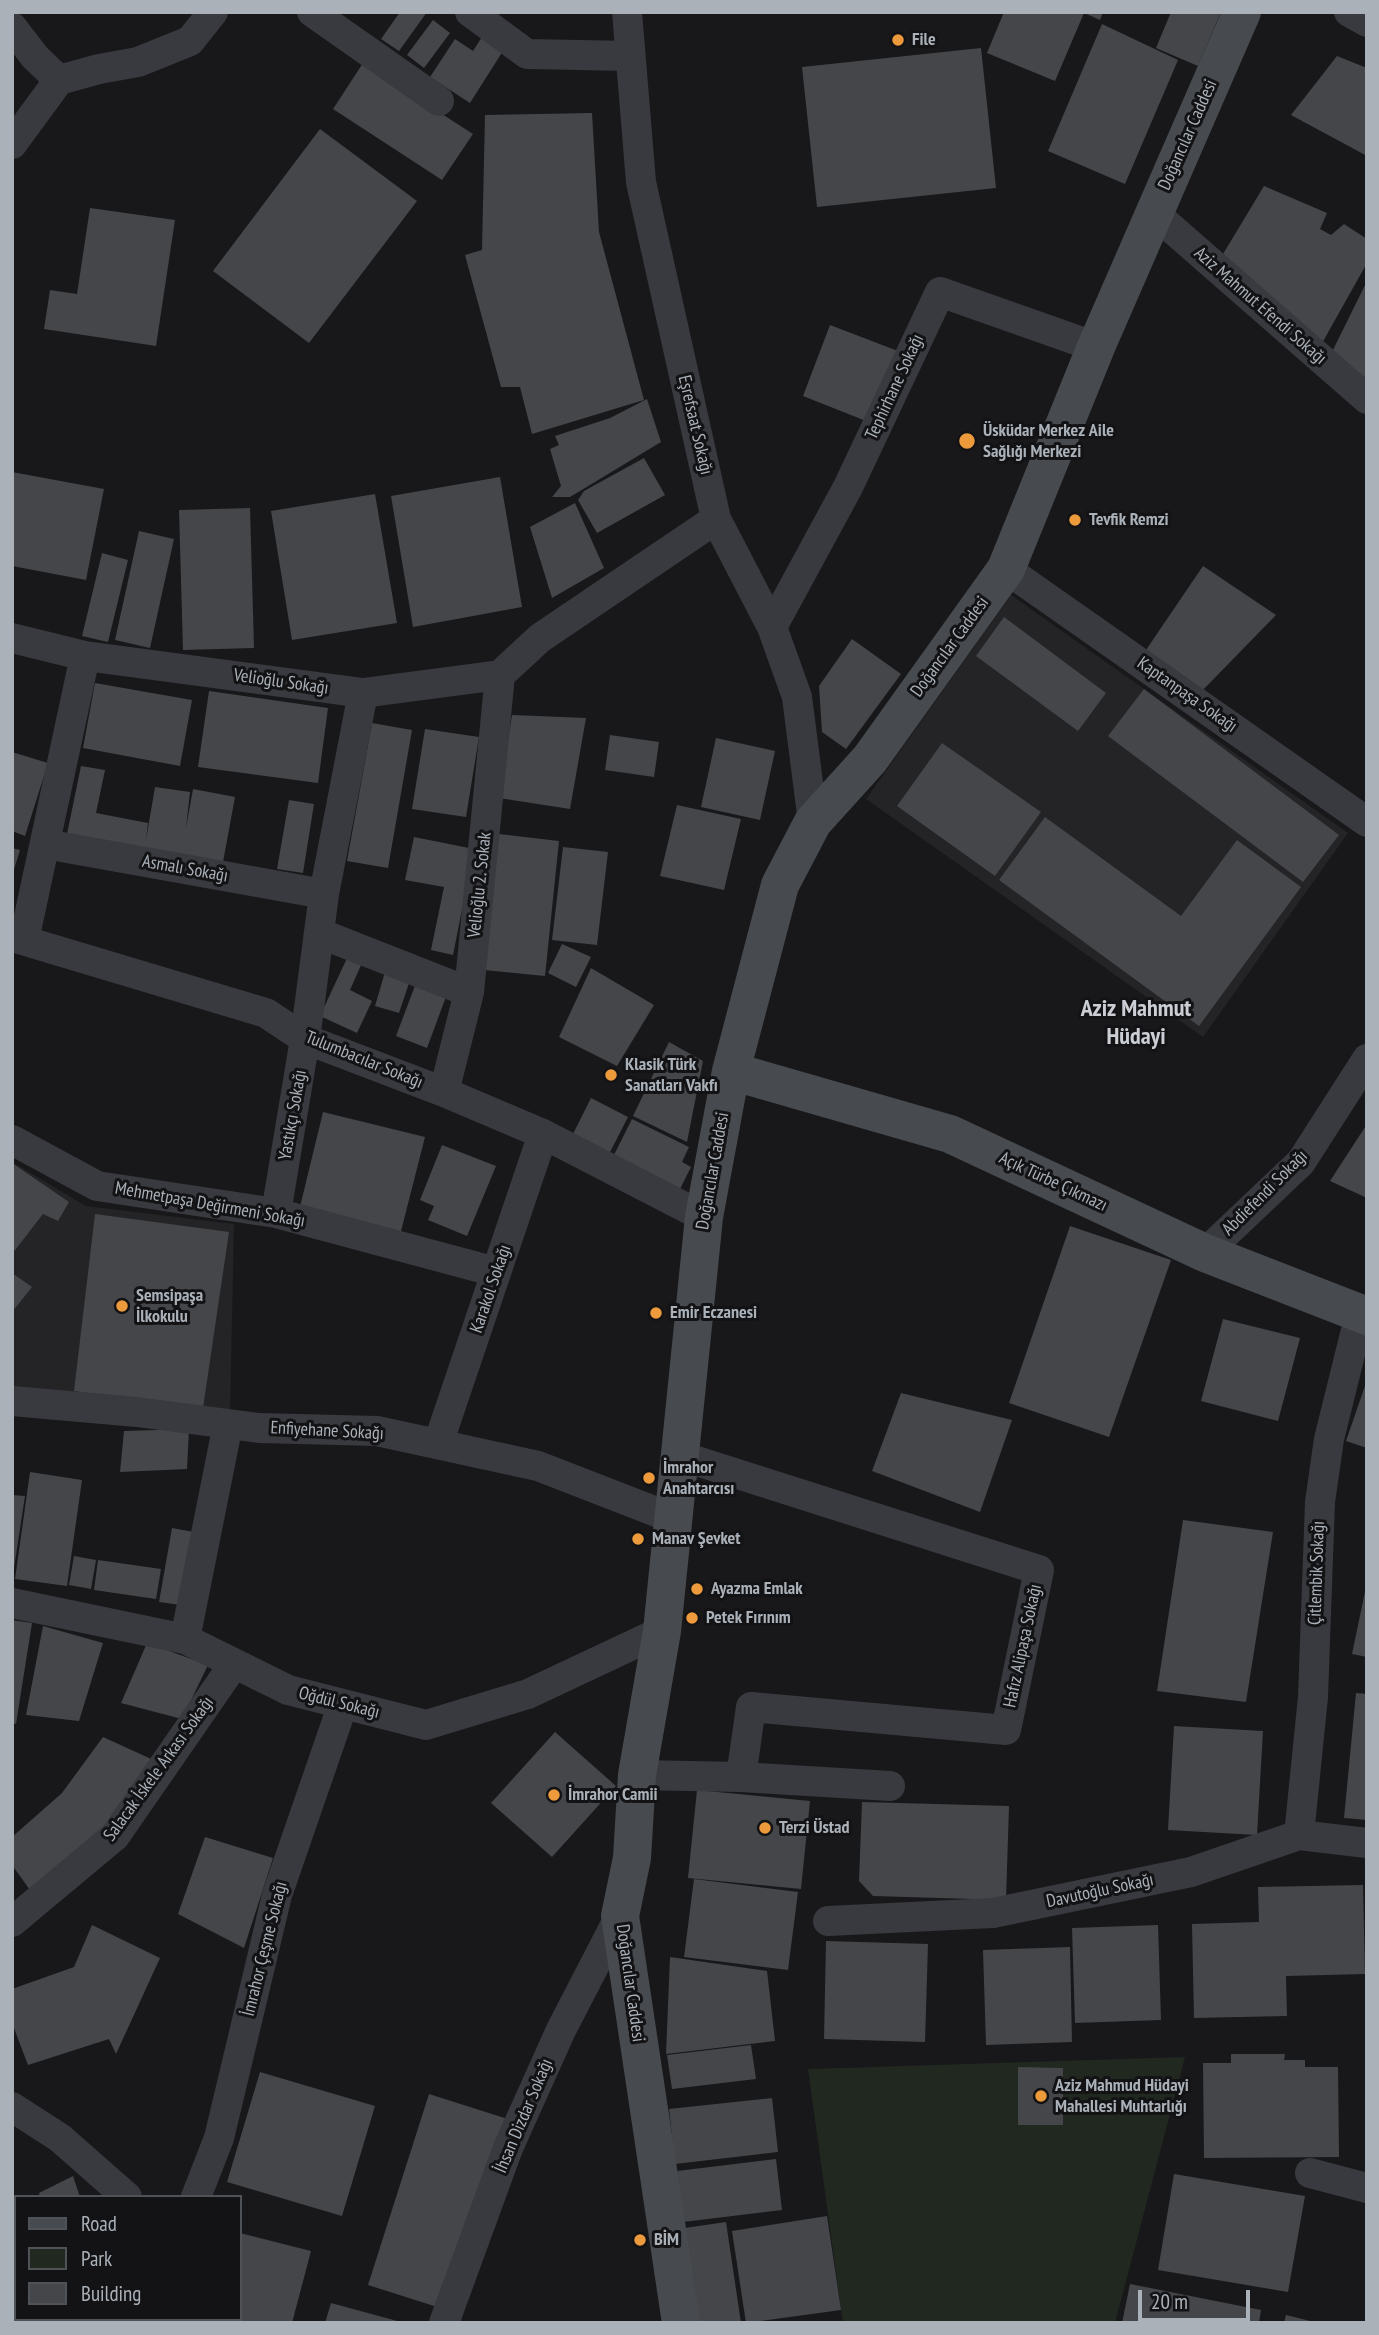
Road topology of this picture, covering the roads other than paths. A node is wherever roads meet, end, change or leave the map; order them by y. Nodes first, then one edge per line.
1 (213, 12) edge
2 (312, 12) edge
3 (470, 12) edge
4 (627, 12) edge
5 (1242, 12) edge
6 (1349, 12) edge
7 (1367, 22) edge
8 (12, 27) edge
9 (630, 56) junction
10 (59, 80) junction
11 (439, 101) dead end
12 (12, 144) edge
13 (1153, 212) junction
14 (1096, 347) junction
15 (1367, 399) edge
16 (716, 519) junction
17 (1006, 569) junction
18 (772, 627) junction
19 (12, 638) edge
20 (85, 656) junction
21 (500, 675) junction
22 (363, 693) junction
23 (813, 822) junction
24 (1367, 822) edge
25 (45, 844) junction
26 (324, 894) junction
27 (319, 933) junction
28 (18, 938) edge
29 (469, 992) junction
30 (306, 1039) junction
31 (1367, 1059) edge
32 (731, 1072) junction
33 (444, 1092) junction
34 (543, 1134) junction
35 (12, 1140) edge
36 (276, 1213) junction
37 (704, 1217) junction
38 (1205, 1253) junction
39 (496, 1272) junction
40 (1363, 1315) edge
41 (12, 1401) edge
42 (228, 1424) junction
43 (438, 1444) junction
44 (681, 1456) junction
45 (672, 1518) junction
46 (12, 1603) edge
47 (662, 1630) junction
48 (185, 1639) junction
49 (234, 1664) junction
50 (343, 1704) junction
51 (638, 1775) junction
52 (741, 1777) junction
53 (890, 1786) dead end
54 (1299, 1835) junction
55 (1367, 1843) edge
56 (620, 1916) junction
57 (12, 1922) edge
58 (828, 1922) dead end
59 (12, 2107) edge
60 (1310, 2173) dead end
61 (1367, 2188) edge
62 (125, 2195) edge
63 (197, 2195) edge
64 (444, 2323) edge
65 (681, 2323) edge

1 - 10 street
2 - 11 street
3 - 9 street
4 - 9 street, Eşrefsaat Sokağı
5 - 13 street, Doğancılar Caddesi
6 - 7 street
8 - 10 street
9 - 16 street, Eşrefsaat Sokağı
10 - 12 street
13 - 14 street, Doğancılar Caddesi
13 - 15 street, Aziz Mahmut Efendi Sokağı
14 - 17 street, Doğancılar Caddesi
14 - 18 street, Tephirhane Sokağı
16 - 18 street, Eşrefsaat Sokağı
16 - 21 street
17 - 23 street, Doğancılar Caddesi
17 - 24 street, Kaptanpaşa Sokağı
18 - 23 street, Eşrefsaat Sokağı
19 - 20 street, Velioğlu Sokağı
20 - 22 street, Velioğlu Sokağı
20 - 25 street
21 - 22 street, Velioğlu Sokağı
21 - 29 street, Velioğlu 2. Sokak
22 - 26 street, Yastıkçı Sokağı
23 - 32 street, Doğancılar Caddesi
25 - 26 street, Asmalı Sokağı
25 - 28 street
26 - 27 street, Yastıkçı Sokağı
27 - 29 street
27 - 30 street, Yastıkçı Sokağı
28 - 30 street, Tulumbacılar Sokağı
29 - 33 street, Velioğlu 2. Sokak
30 - 33 street, Tulumbacılar Sokağı
30 - 36 street, Yastıkçı Sokağı
31 - 38 street, Abdiefendi Sokağı
32 - 37 street, Doğancılar Caddesi
32 - 38 street, Açık Türbe Çıkmazı
33 - 34 street, Tulumbacılar Sokağı
34 - 37 street, Tulumbacılar Sokağı
34 - 39 street, Karakol Sokağı
35 - 36 street, Mehmetpaşa Değirmeni Sokağı
36 - 39 street, Mehmetpaşa Değirmeni Sokağı
37 - 44 street, Doğancılar Caddesi
38 - 40 street, Açık Türbe Çıkmazı
39 - 43 street, Karakol Sokağı
40 - 54 street, Çitlembik Sokağı
41 - 42 street, Enfiyehane Sokağı
42 - 43 street, Enfiyehane Sokağı
42 - 48 street
43 - 45 street, Enfiyehane Sokağı
44 - 45 street, Doğancılar Caddesi
44 - 52 street, Hafız Alipaşa Sokağı
45 - 47 street, Doğancılar Caddesi
46 - 48 street, Oğdül Sokağı
47 - 50 street, Oğdül Sokağı
47 - 51 street, Doğancılar Caddesi
48 - 49 street, Oğdül Sokağı
49 - 50 street, Oğdül Sokağı
49 - 57 street, Salacak İskele Arkası Sokağı
50 - 63 street, İmrahor Çeşme Sokağı
51 - 52 street
51 - 56 street, Doğancılar Caddesi
52 - 53 street
54 - 55 street, Davutoğlu Sokağı
54 - 58 street, Davutoğlu Sokağı
56 - 64 street, İhsan Dizdar Sokağı
56 - 65 street, Doğancılar Caddesi
59 - 62 street
60 - 61 street

